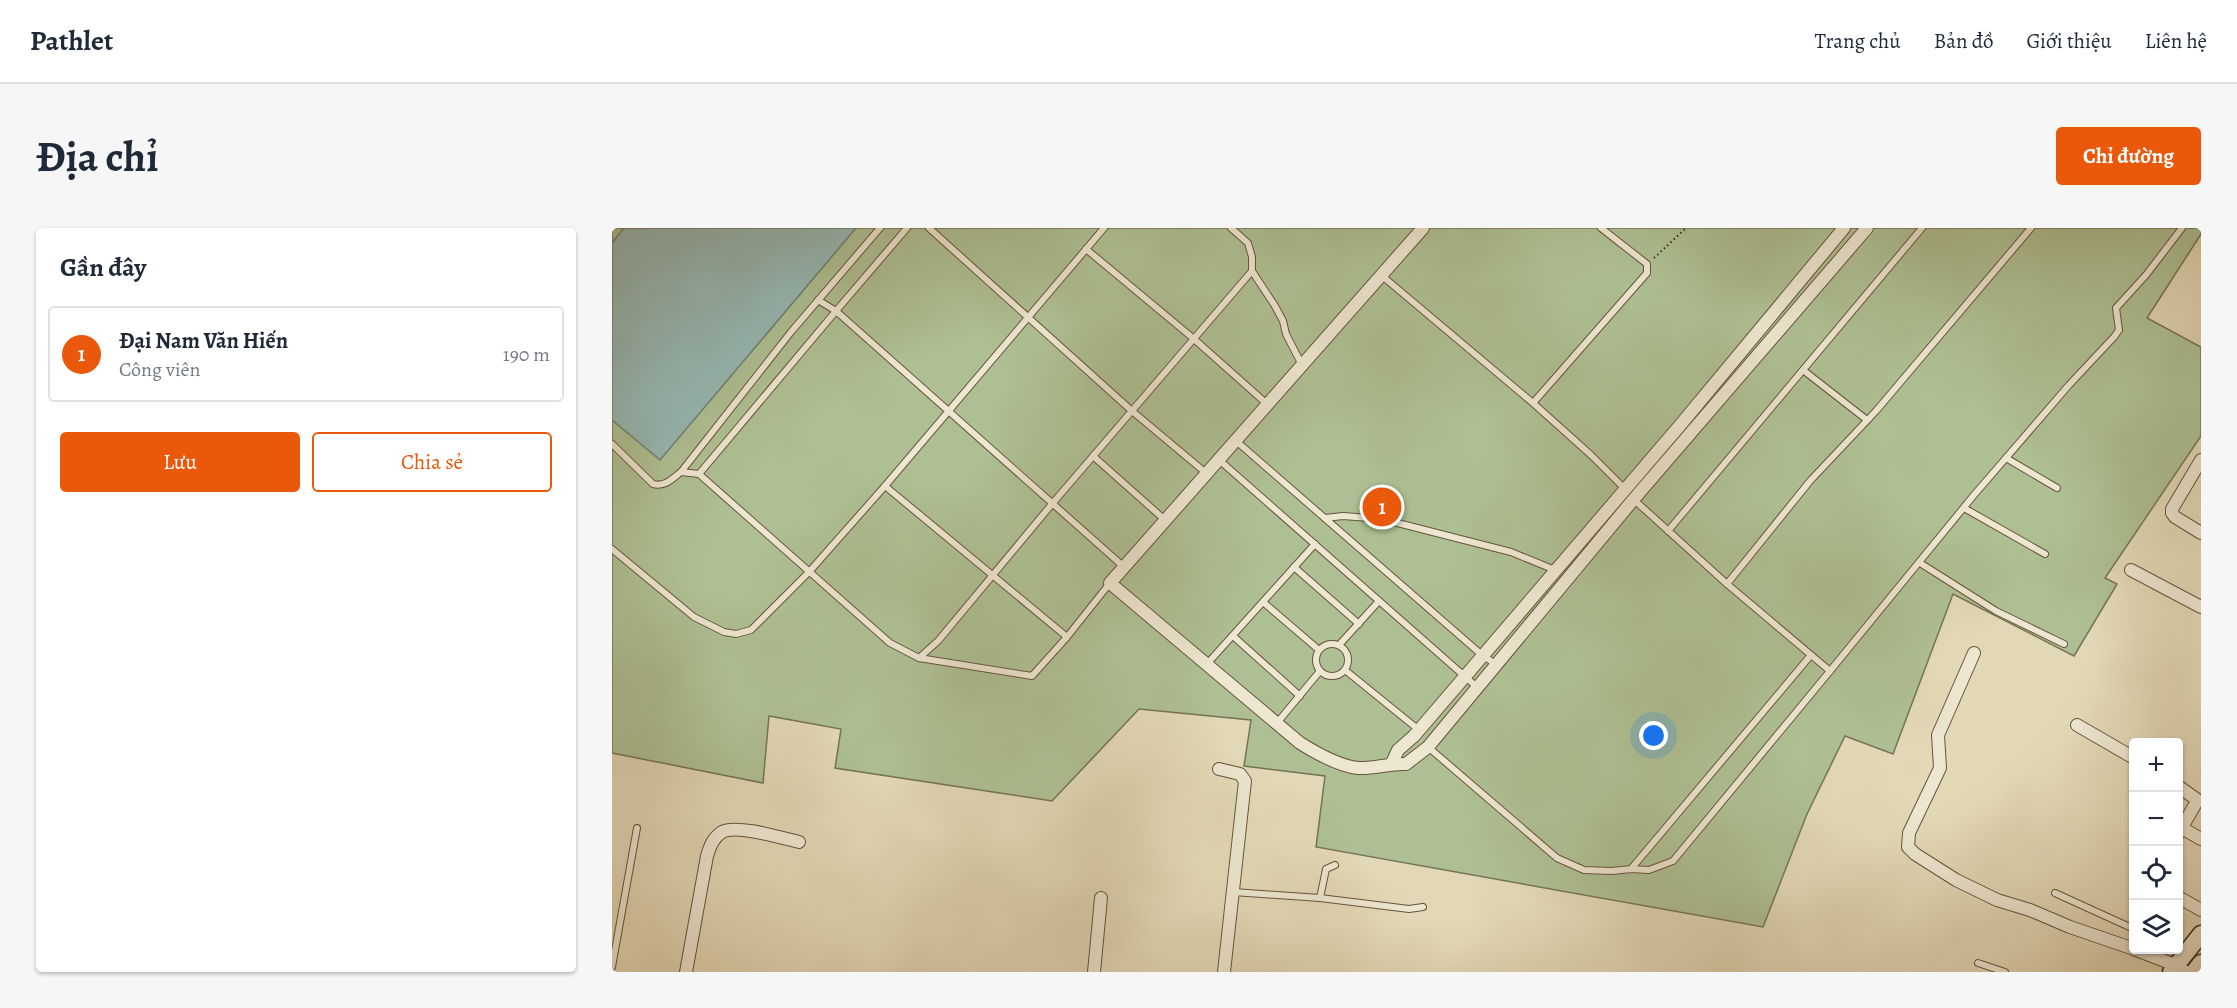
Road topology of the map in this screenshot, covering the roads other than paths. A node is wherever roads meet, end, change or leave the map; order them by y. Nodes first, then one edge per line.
1 (880, 228) edge
2 (907, 228) edge
3 (929, 228) edge
4 (1104, 228) edge
5 (1231, 228) edge
6 (1601, 228) edge
7 (1844, 228) edge
8 (1866, 228) edge
9 (1922, 228) edge
10 (2031, 228) edge
11 (2182, 228) edge
12 (1418, 230) edge
13 (1086, 249) junction
14 (1252, 271) junction
15 (1381, 274) junction
16 (818, 300) junction
17 (836, 311) junction
18 (1028, 318) junction
19 (1194, 339) junction
20 (1302, 366) junction
21 (1803, 370) junction
22 (1533, 403) junction
23 (1267, 405) junction
24 (1132, 411) junction
25 (948, 412) junction
26 (1867, 420) junction
27 (1235, 440) junction
28 (612, 444) edge
29 (1093, 456) junction
30 (2006, 458) junction
31 (1218, 459) junction
32 (2201, 460) edge
33 (681, 472) junction
34 (1206, 473) junction
35 (699, 474) junction
36 (885, 486) junction
37 (2057, 488) dead end
38 (1625, 489) junction
39 (1633, 500) junction
40 (1052, 504) junction
41 (1964, 508) junction
42 (1325, 518) junction
43 (1165, 520) junction
44 (1668, 531) junction
45 (2201, 533) edge
46 (1315, 544) junction
47 (612, 549) edge
48 (2045, 554) dead end
49 (1920, 563) junction
50 (1124, 567) junction
51 (1294, 567) junction
52 (1555, 570) junction
53 (2131, 570) dead end
54 (809, 572) junction
55 (992, 575) junction
56 (1110, 583) junction
57 (1727, 584) junction
58 (1379, 601) junction
59 (1263, 602) junction
60 (2201, 607) edge
61 (1359, 624) junction
62 (1233, 636) junction
63 (1067, 637) junction
64 (2064, 644) dead end
65 (1339, 645) junction
66 (1319, 650) junction
67 (1974, 653) dead end
68 (1811, 654) junction
69 (1482, 655) junction
70 (919, 658) junction
71 (1208, 664) junction
72 (1498, 665) junction
73 (1345, 670) junction
74 (1320, 671) junction
75 (1830, 671) junction
76 (1464, 676) junction
77 (1478, 688) junction
78 (1300, 696) junction
79 (1277, 723) junction
80 (2077, 725) dead end
81 (1419, 730) junction
82 (1428, 747) junction
83 (2129, 756) edge
84 (1392, 763) junction
85 (1219, 769) dead end
86 (2183, 790) edge
87 (2183, 826) edge
88 (637, 828) dead end
89 (2183, 832) edge
90 (2201, 838) edge
91 (799, 842) dead end
92 (1335, 865) dead end
93 (1631, 869) junction
94 (1233, 892) junction
95 (2055, 893) dead end
96 (1101, 898) dead end
97 (1320, 898) junction
98 (2183, 900) edge
99 (1423, 907) dead end
100 (2201, 910) edge
101 (2129, 926) edge
102 (2201, 934) edge
103 (2129, 947) edge
104 (2144, 954) edge
105 (1978, 963) dead end
106 (2201, 963) edge
107 (612, 967) edge
108 (2178, 970) edge
109 (686, 972) edge
110 (1094, 972) edge
111 (1224, 972) edge
112 (2005, 972) edge
113 (2194, 972) edge

1 - 16 lane
2 - 17 lane
3 - 18 lane
4 - 13 lane
5 - 14 lane
6 - 22 lane
7 - 38 street
8 - 39 street
9 - 21 lane
10 - 26 lane
11 - 30 lane
12 - 15 street
13 - 18 lane
13 - 19 lane
14 - 19 lane
14 - 20 lane
15 - 20 street
15 - 22 lane
16 - 17 lane
16 - 33 lane
17 - 25 lane
17 - 35 lane
18 - 24 lane
18 - 25 lane
19 - 23 lane
19 - 24 lane
20 - 23 street
21 - 26 lane
21 - 44 lane
22 - 38 lane
23 - 27 street
24 - 29 lane
24 - 34 lane
25 - 36 lane
25 - 40 lane
26 - 57 lane
27 - 31 street
27 - 42 lane
28 - 33 lane
29 - 40 lane
29 - 43 lane
30 - 37 lane
30 - 41 lane
31 - 34 street
31 - 46 lane
32 - 45 street
33 - 35 lane
34 - 43 street
35 - 54 lane
36 - 54 lane
36 - 55 lane
38 - 39 lane
38 - 52 street
39 - 44 lane
39 - 72 street
40 - 50 lane
40 - 55 lane
41 - 48 lane
41 - 49 lane
42 - 52 lane
42 - 69 lane
43 - 50 street
44 - 57 lane
46 - 51 lane
46 - 58 lane
47 - 54 lane
49 - 64 lane
49 - 75 lane
50 - 56 street
51 - 59 lane
51 - 61 lane
52 - 69 street
53 - 60 street
54 - 70 lane
55 - 63 lane
55 - 70 lane
56 - 63 lane
56 - 71 street
57 - 68 lane
58 - 61 lane
58 - 76 lane
59 - 62 lane
59 - 66 lane
61 - 65 lane
62 - 71 lane
62 - 78 lane
63 - 70 lane
65 - 66 lane
65 - 73 lane
66 - 74 lane
67 - 103 street
68 - 75 lane
68 - 93 lane
69 - 72 lane
69 - 76 street
71 - 79 street
72 - 77 street
73 - 74 lane
73 - 81 lane
74 - 78 lane
75 - 93 lane
76 - 77 lane
76 - 81 street
77 - 82 street
78 - 79 lane
79 - 84 street
80 - 83 street
81 - 84 street
82 - 84 street
82 - 93 lane
85 - 94 street
86 - 87 street
88 - 107 lane
89 - 90 street
91 - 109 street
92 - 97 lane
94 - 97 lane
94 - 111 street
95 - 101 lane
96 - 110 street
97 - 99 lane
98 - 100 street
102 - 108 main road
104 - 108 street
105 - 112 lane
106 - 113 main road

